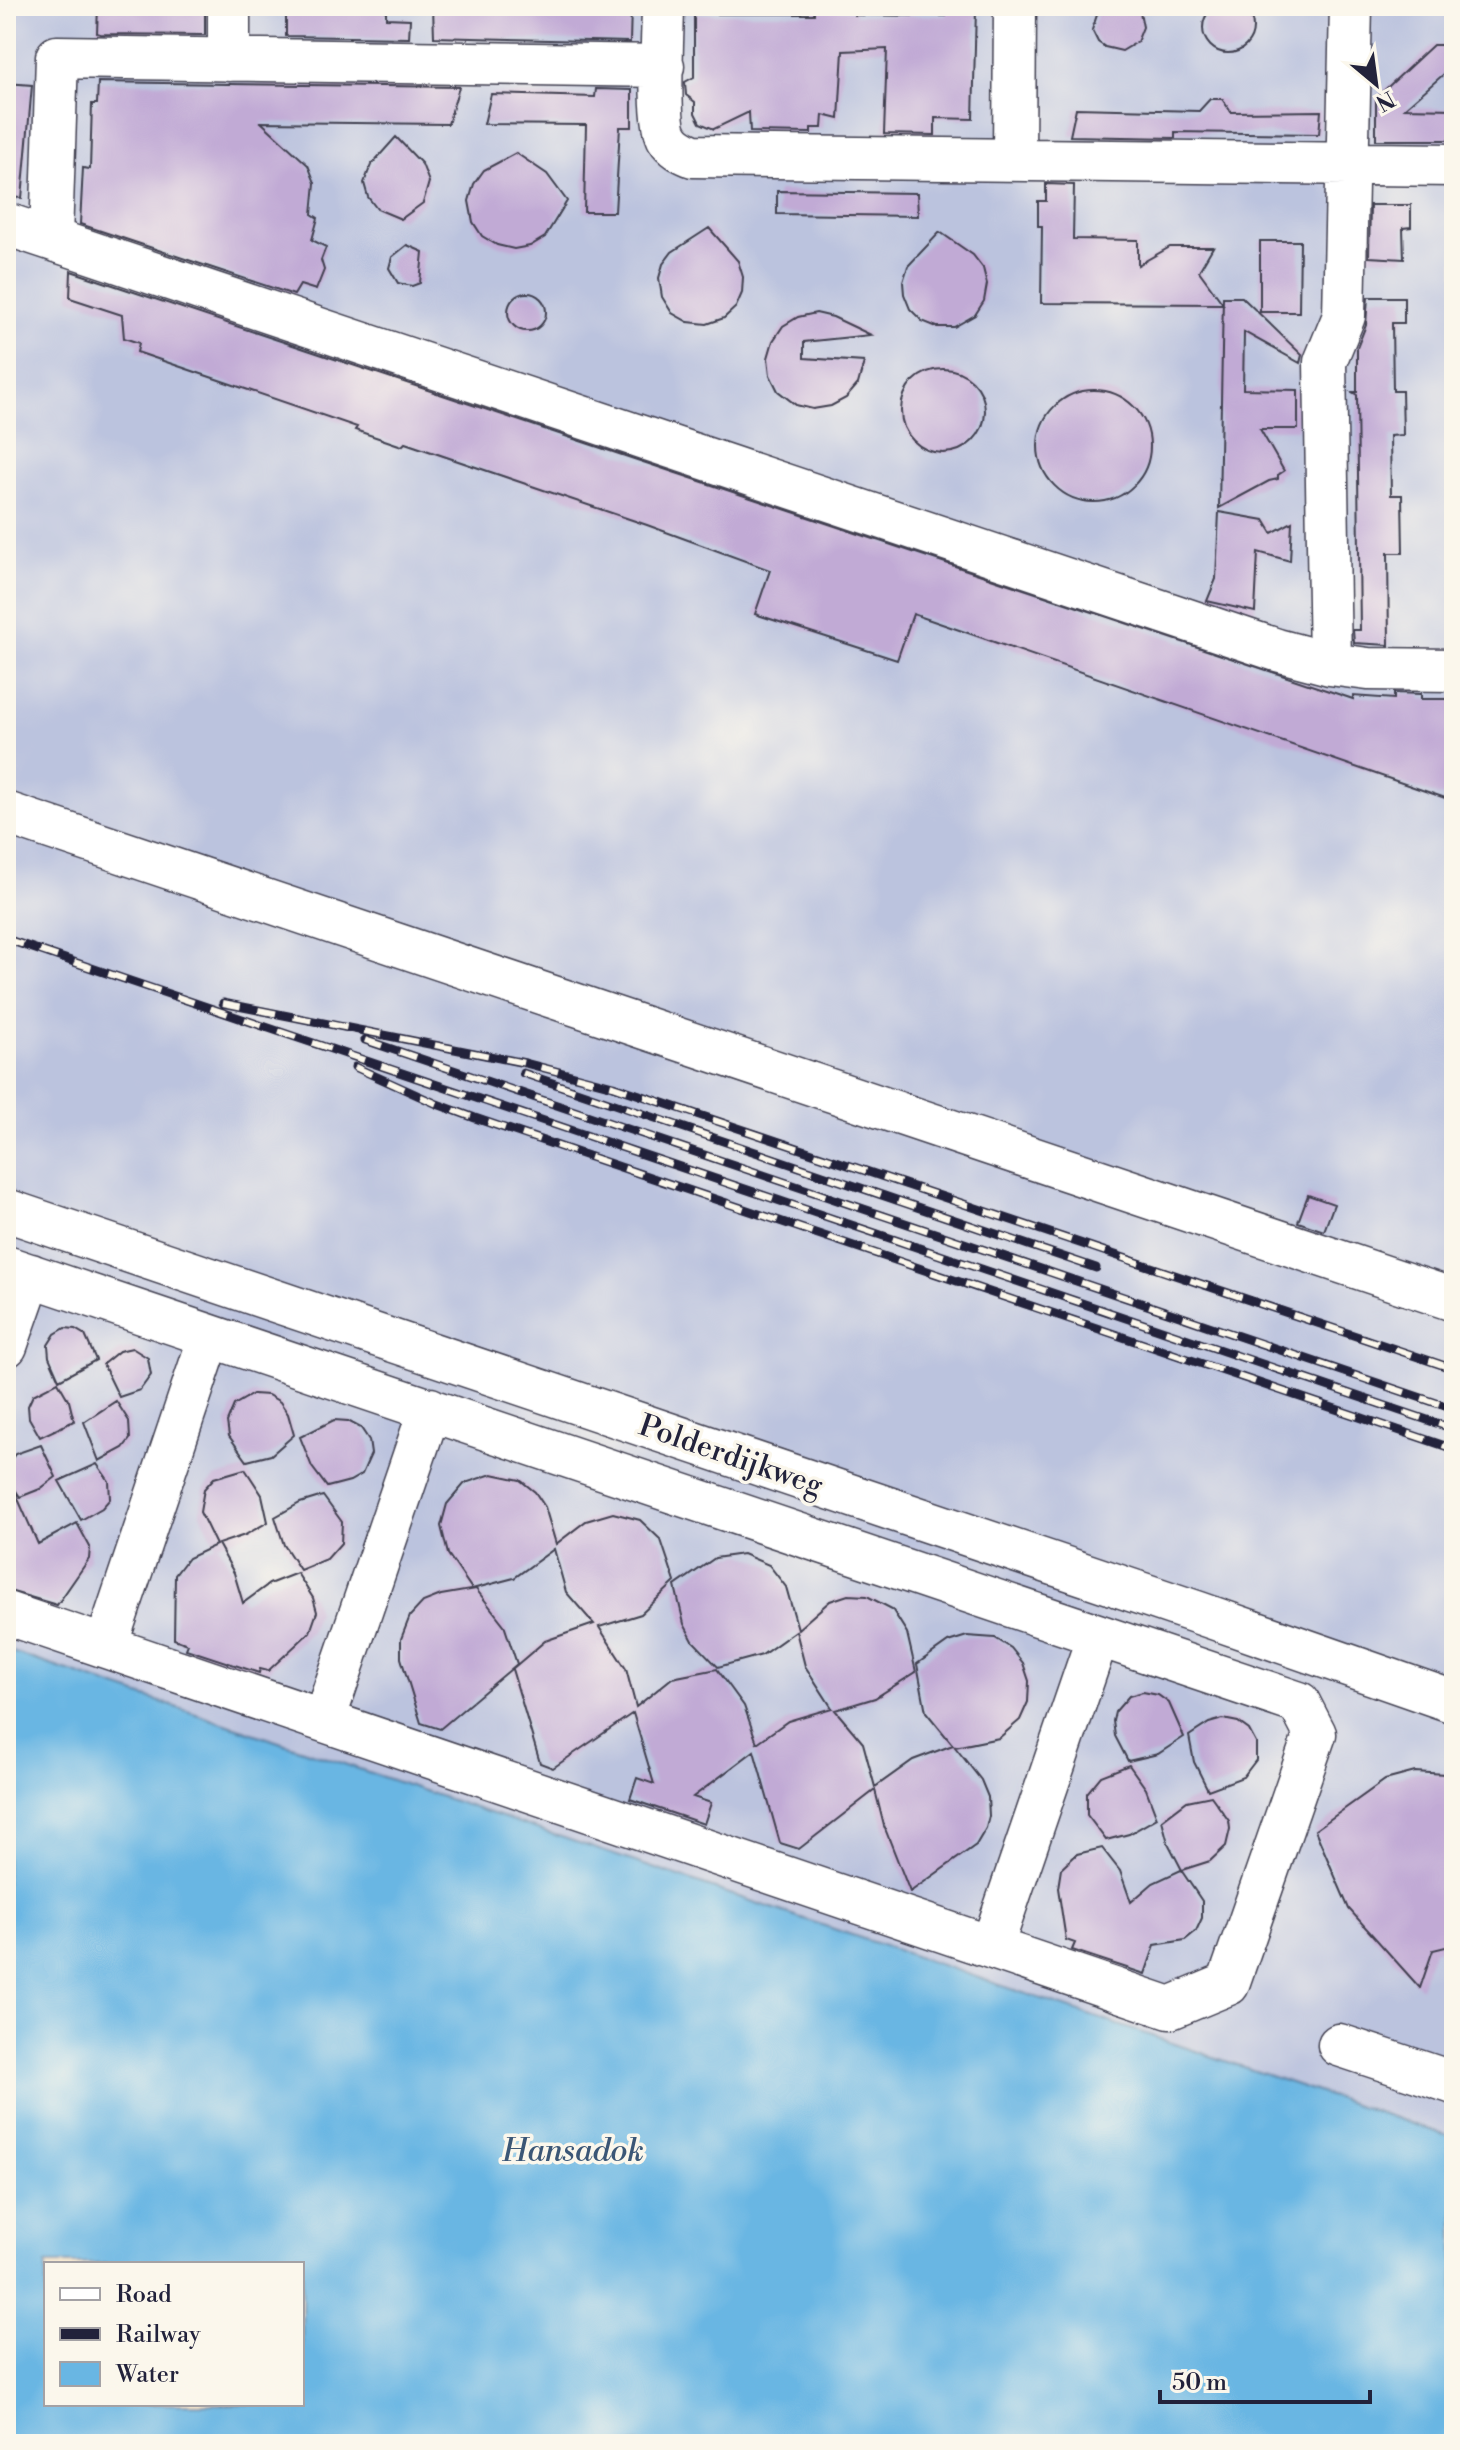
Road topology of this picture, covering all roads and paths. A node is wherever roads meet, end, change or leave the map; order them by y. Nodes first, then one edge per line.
1 (229, 6) edge
2 (663, 6) edge
3 (1015, 6) edge
4 (1351, 6) edge
5 (229, 60) junction
6 (663, 66) junction
7 (1014, 158) junction
8 (1348, 163) junction
9 (1454, 165) edge
10 (6, 224) edge
11 (51, 238) junction
12 (1330, 664) junction
13 (1454, 670) edge
14 (6, 813) edge
15 (6, 1210) edge
16 (18, 1271) edge
17 (1454, 1300) edge
18 (210, 1336) junction
19 (6, 1346) edge
20 (430, 1409) junction
21 (6, 1613) edge
22 (1098, 1636) junction
23 (106, 1646) junction
24 (1454, 1702) edge
25 (324, 1720) junction
26 (992, 1946) junction
27 (1339, 2045) dead end
28 (1454, 2083) edge

1 - 5 street
2 - 6 street
3 - 7 street
4 - 8 street
5 - 6 street
5 - 11 street
6 - 7 street
7 - 8 street
8 - 9 street
8 - 12 street
10 - 11 street
11 - 12 street
12 - 13 street
14 - 17 street
15 - 24 street, Polderdijkweg
16 - 18 street
16 - 19 street
18 - 20 street
18 - 23 street
20 - 22 street
20 - 25 street
21 - 23 street
22 - 26 street
22 - 26 street
23 - 25 street
25 - 26 street
27 - 28 street

